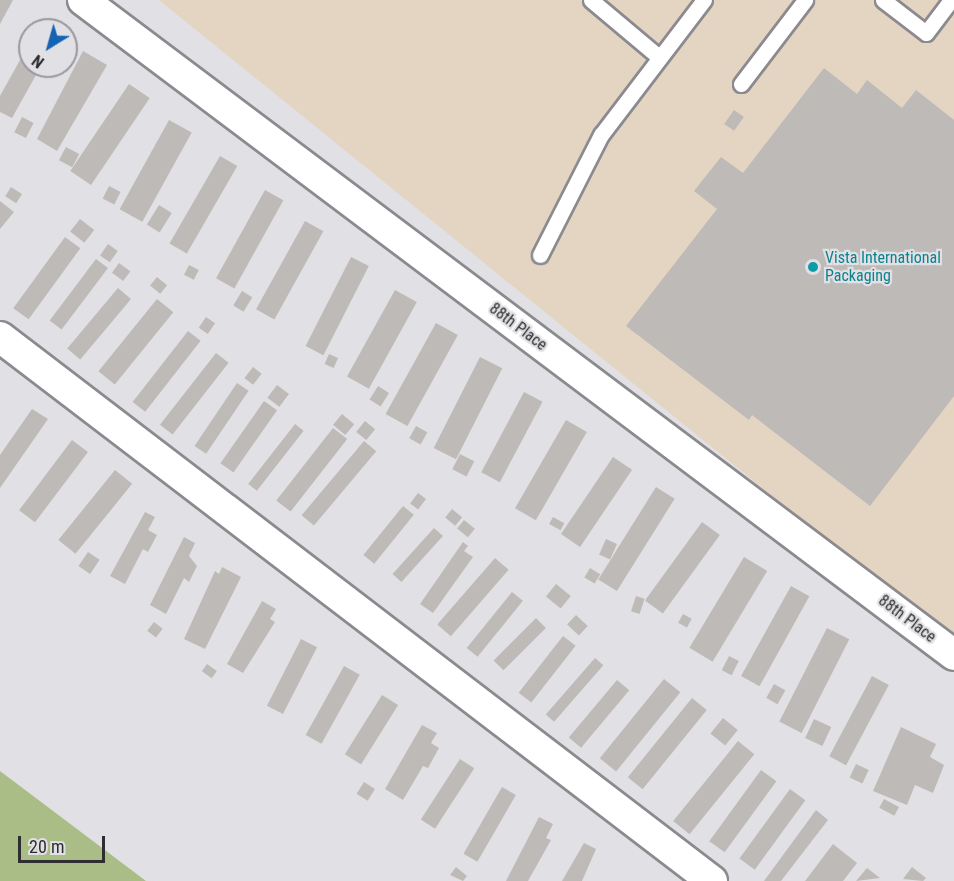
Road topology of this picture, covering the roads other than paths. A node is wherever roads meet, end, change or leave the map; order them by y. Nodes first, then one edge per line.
1 (83, 0) edge
2 (591, 0) edge
3 (704, 0) edge
4 (805, 0) edge
5 (883, 0) edge
6 (951, 0) edge
7 (659, 57) junction
8 (741, 84) dead end
9 (540, 255) dead end
10 (0, 337) edge
11 (954, 655) edge
12 (712, 881) edge

1 - 11 street, 88th Place
2 - 7 lane
3 - 7 lane
4 - 8 lane
5 - 6 lane
7 - 9 lane
10 - 12 street

